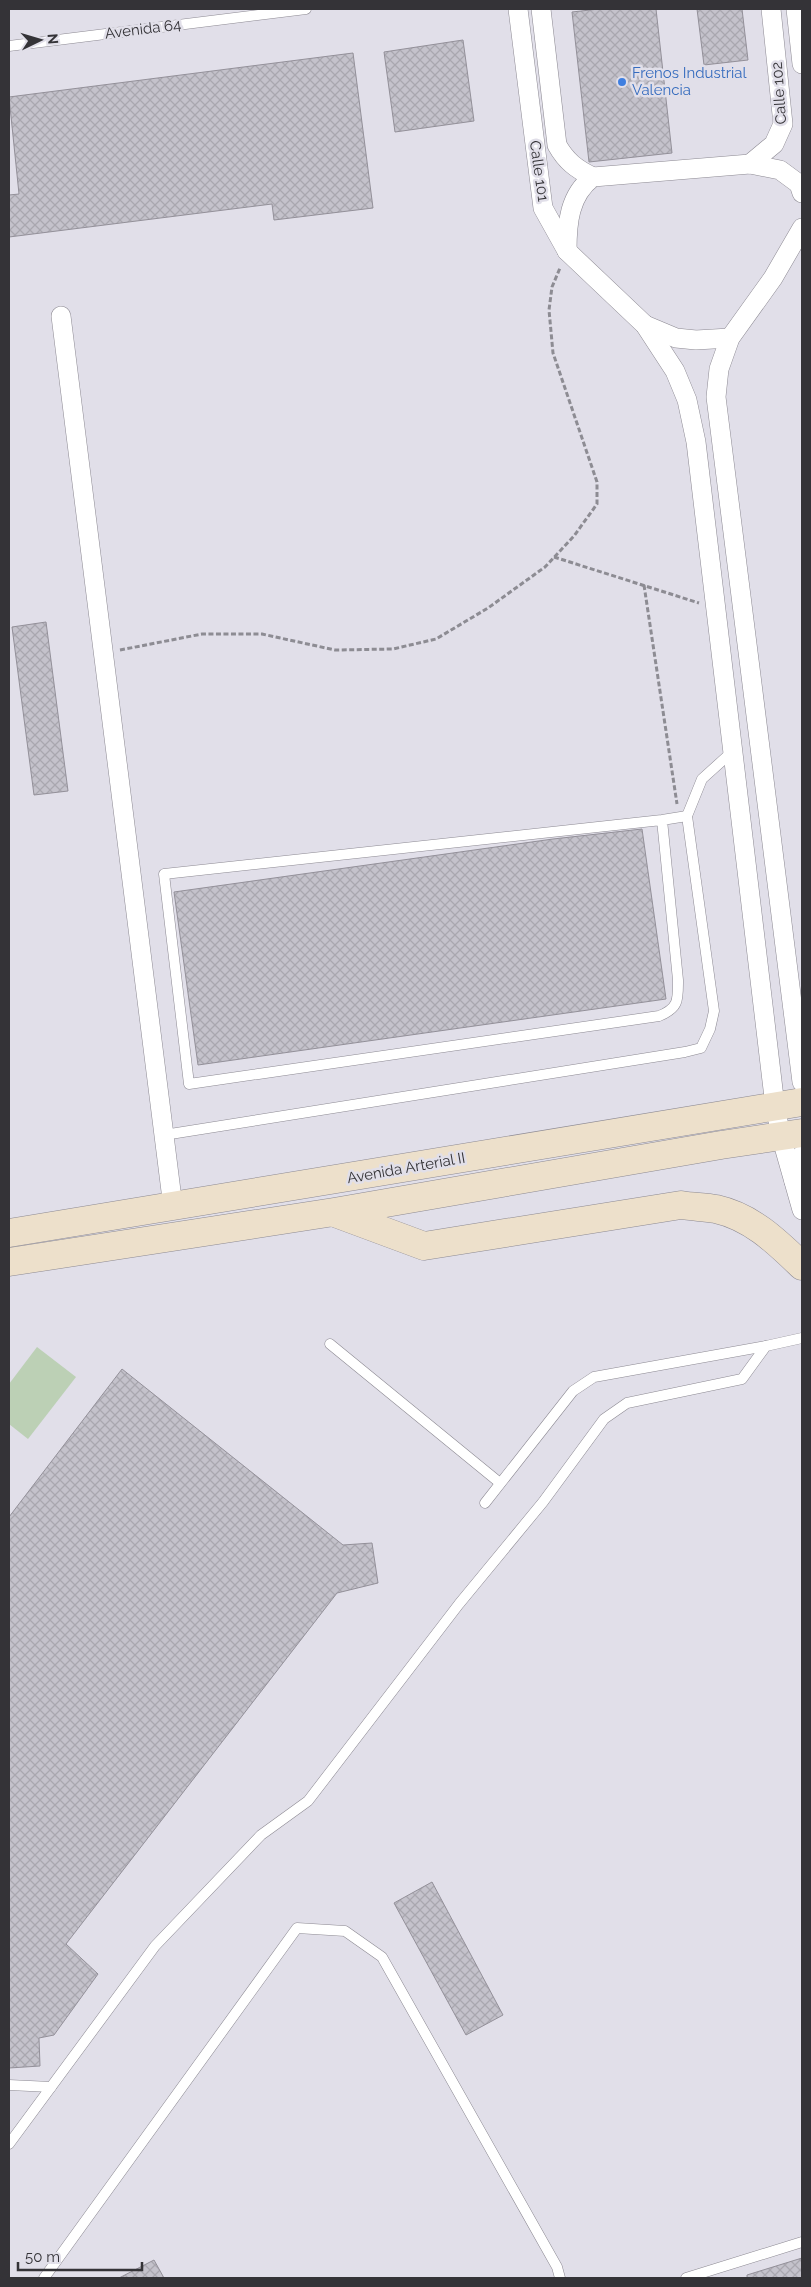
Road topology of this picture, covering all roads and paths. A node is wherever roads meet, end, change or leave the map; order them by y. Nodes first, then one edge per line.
1 (306, 9) edge
2 (518, 9) edge
3 (542, 9) edge
4 (771, 9) edge
5 (796, 9) edge
6 (9, 46) edge
7 (802, 64) edge
8 (750, 164) junction
9 (593, 177) junction
10 (802, 193) edge
11 (802, 228) edge
12 (566, 251) junction
13 (61, 316) dead end
14 (645, 325) junction
15 (730, 338) junction
16 (554, 557) junction
17 (644, 585) junction
18 (716, 609) junction
19 (103, 653) junction
20 (733, 751) junction
21 (683, 816) junction
22 (662, 820) junction
23 (802, 1082) edge
24 (802, 1102) edge
25 (776, 1106) junction
26 (164, 1135) junction
27 (791, 1135) edge
28 (802, 1154) edge
29 (794, 1181) junction
30 (173, 1207) junction
31 (802, 1210) edge
32 (334, 1212) junction
33 (9, 1234) edge
34 (9, 1262) edge
35 (802, 1266) edge
36 (802, 1338) edge
37 (330, 1344) dead end
38 (766, 1346) junction
39 (500, 1483) junction
40 (485, 1503) dead end
41 (9, 2085) edge
42 (51, 2087) junction
43 (9, 2144) edge
44 (802, 2242) edge
45 (44, 2278) edge
46 (560, 2278) edge
47 (686, 2278) edge

1 - 6 lane, Avenida 64
2 - 12 street, Calle 101
3 - 9 street, Calle 101
4 - 8 street, Calle 102
5 - 7 street, Calle 102
8 - 9 street
8 - 10 street
9 - 12 street
11 - 15 street
12 - 14 street, Calle 101
12 - 16 path
13 - 19 street
14 - 15 street
14 - 18 street
15 - 23 street
16 - 17 path
16 - 19 path
17 - 18 path
17 - 21 path
18 - 20 street
19 - 26 street
20 - 21 lane
20 - 25 street
21 - 22 lane
21 - 26 lane
22 - 22 lane
24 - 25 street, Avenida Arterial II
25 - 27 street
25 - 30 street, Avenida Arterial II
26 - 30 street
27 - 29 street
27 - 32 street, Avenida Arterial II
28 - 29 street
29 - 31 street
30 - 33 street, Avenida Arterial II
32 - 34 street, Avenida Arterial II
32 - 35 street
36 - 38 lane
37 - 39 lane
38 - 39 lane
38 - 42 lane
39 - 40 lane
41 - 42 lane
42 - 43 lane
44 - 47 lane
45 - 46 lane

